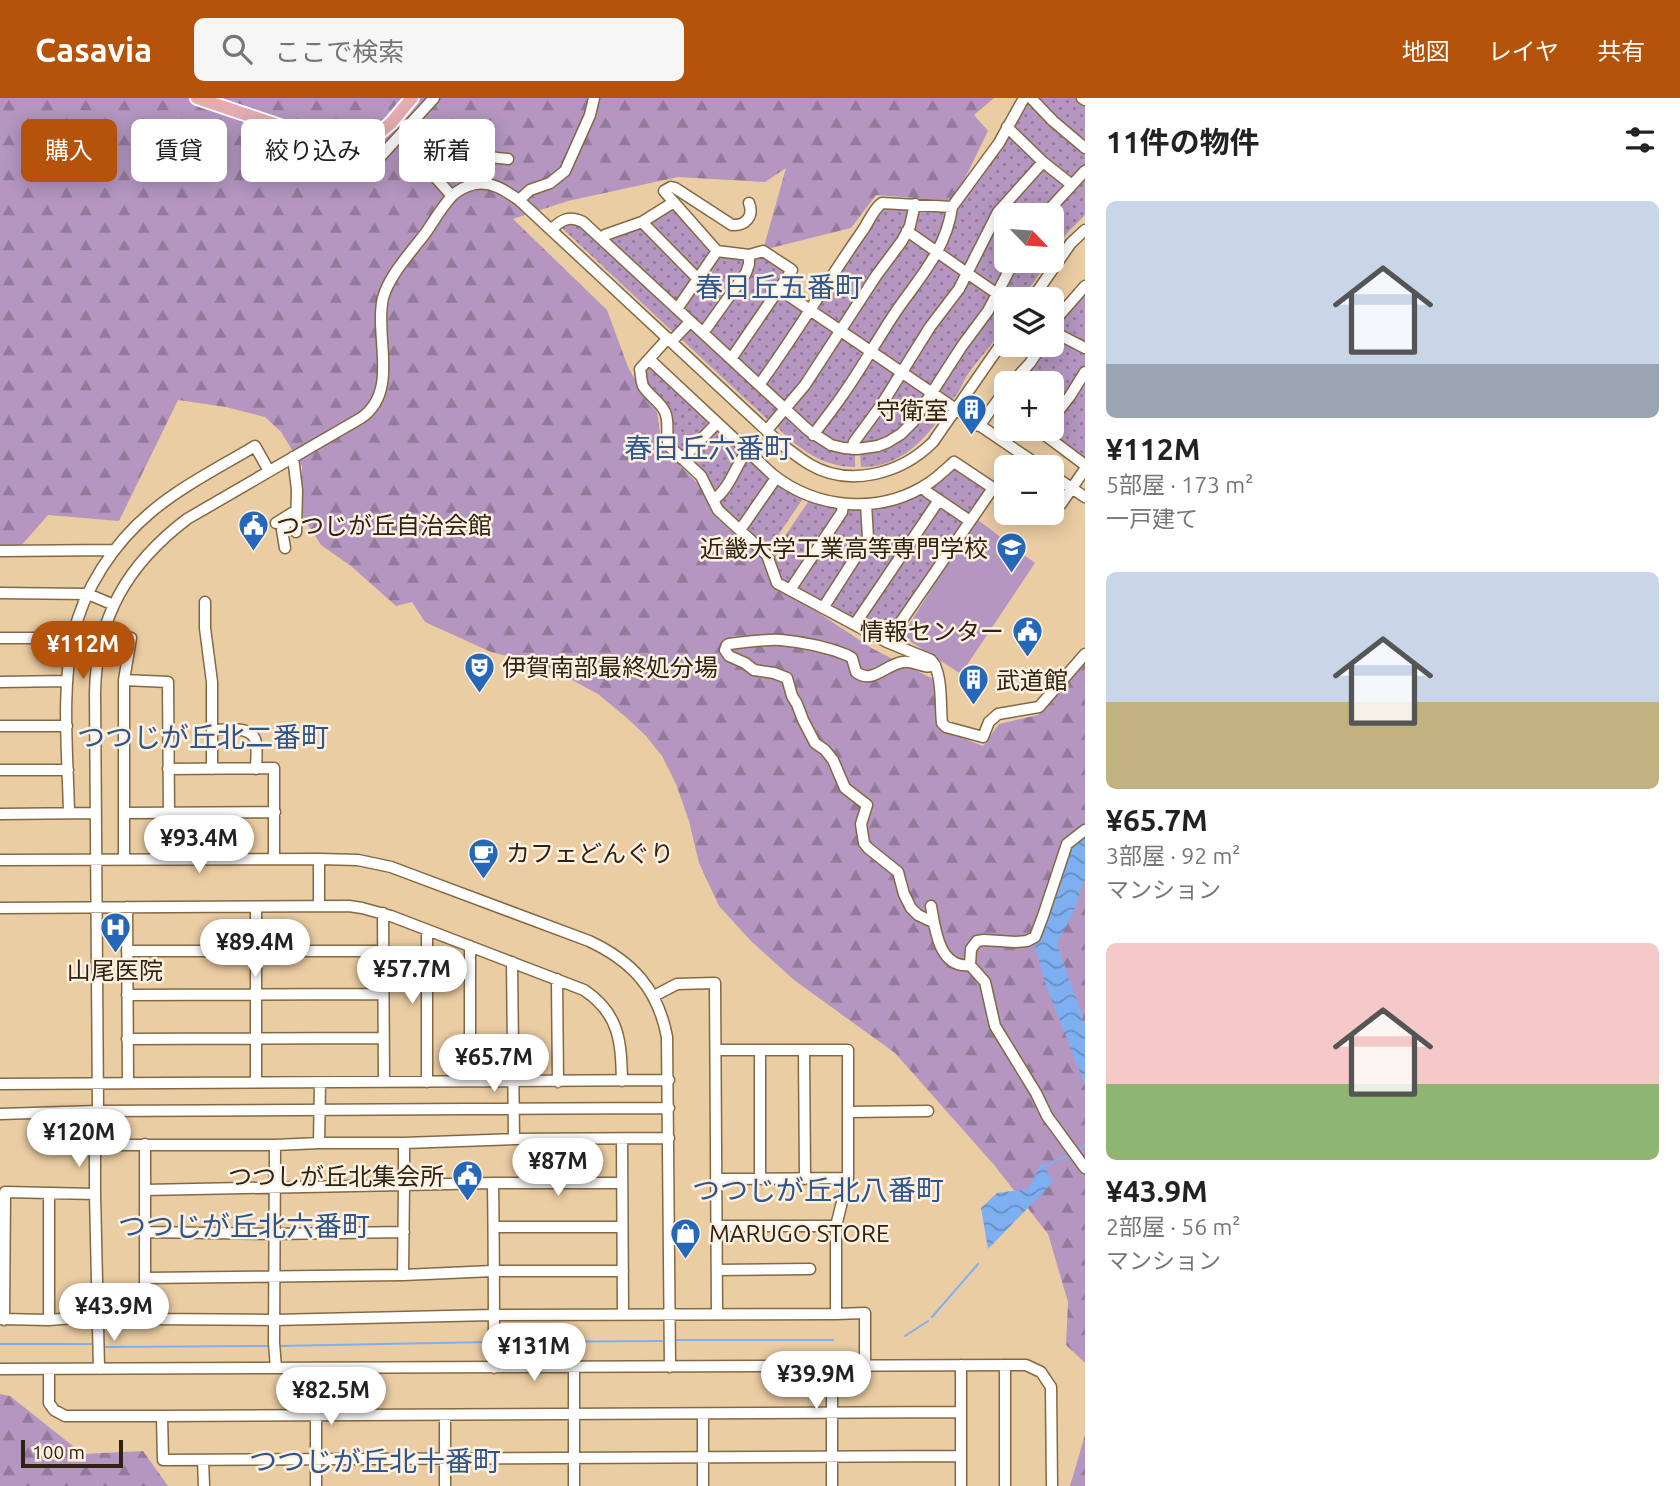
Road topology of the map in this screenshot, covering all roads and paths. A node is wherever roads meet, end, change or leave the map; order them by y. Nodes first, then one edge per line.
1 (197, 98) edge
2 (412, 98) edge
3 (434, 98) edge
4 (594, 98) edge
5 (1024, 98) edge
6 (1031, 98) edge
7 (260, 119) edge
8 (1007, 127) junction
9 (385, 128) edge
10 (1085, 148) edge
11 (385, 152) edge
12 (508, 159) dead end
13 (1043, 162) junction
14 (1085, 171) edge
15 (1072, 185) junction
16 (452, 196) junction
17 (519, 200) junction
18 (674, 202) junction
19 (749, 203) dead end
20 (1055, 203) edge
21 (915, 204) junction
22 (952, 207) junction
23 (642, 222) junction
24 (551, 230) junction
25 (1085, 230) edge
26 (907, 231) junction
27 (601, 239) junction
28 (717, 251) junction
29 (938, 253) junction
30 (749, 255) junction
31 (967, 273) junction
32 (698, 279) junction
33 (1085, 286) edge
34 (1040, 287) edge
35 (779, 289) junction
36 (994, 292) edge
37 (994, 308) edge
38 (677, 309) junction
39 (809, 310) junction
40 (1064, 310) edge
41 (688, 324) dead end
42 (840, 331) junction
43 (703, 333) junction
44 (1064, 336) edge
45 (669, 340) junction
46 (1085, 348) edge
47 (871, 351) junction
48 (994, 354) edge
49 (1034, 357) edge
50 (649, 359) junction
51 (731, 359) junction
52 (1023, 371) edge
53 (901, 372) junction
54 (1085, 372) edge
55 (759, 385) junction
56 (931, 393) junction
57 (1064, 404) edge
58 (994, 406) edge
59 (786, 410) junction
60 (955, 410) junction
61 (717, 423) junction
62 (979, 426) junction
63 (767, 430) junction
64 (813, 435) junction
65 (1053, 441) edge
66 (852, 449) junction
67 (747, 451) junction
68 (1023, 455) edge
69 (293, 457) junction
70 (682, 459) junction
71 (1085, 467) edge
72 (270, 471) junction
73 (776, 478) junction
74 (1064, 483) edge
75 (923, 487) junction
76 (1072, 489) junction
77 (1085, 497) edge
78 (713, 500) junction
79 (939, 500) junction
80 (1064, 500) edge
81 (844, 504) junction
82 (866, 504) junction
83 (295, 510) junction
84 (970, 521) junction
85 (275, 523) dead end
86 (740, 530) junction
87 (296, 532) dead end
88 (285, 548) dead end
89 (114, 550) junction
90 (0, 551) edge
91 (790, 590) junction
92 (0, 593) edge
93 (88, 594) junction
94 (205, 602) dead end
95 (114, 605) junction
96 (822, 608) junction
97 (855, 624) junction
98 (104, 629) junction
99 (0, 638) edge
100 (73, 638) junction
101 (887, 642) junction
102 (1085, 654) edge
103 (935, 665) junction
104 (124, 680) junction
105 (67, 681) junction
106 (0, 682) edge
107 (0, 726) edge
108 (67, 726) junction
109 (212, 730) junction
110 (168, 769) junction
111 (212, 769) junction
112 (256, 769) junction
113 (0, 770) edge
114 (68, 770) junction
115 (275, 812) junction
116 (69, 813) junction
117 (96, 813) junction
118 (124, 813) junction
119 (169, 813) junction
120 (0, 814) edge
121 (1085, 830) edge
122 (274, 859) junction
123 (319, 859) junction
124 (0, 860) edge
125 (96, 860) junction
126 (124, 860) junction
127 (319, 906) junction
128 (931, 906) dead end
129 (97, 907) junction
130 (127, 907) junction
131 (256, 907) junction
132 (0, 908) edge
133 (383, 914) junction
134 (933, 922) junction
135 (427, 930) junction
136 (470, 946) junction
137 (127, 951) junction
138 (256, 951) junction
139 (383, 951) junction
140 (512, 962) junction
141 (970, 965) junction
142 (557, 979) junction
143 (383, 994) junction
144 (127, 995) junction
145 (256, 995) junction
146 (654, 996) junction
147 (383, 1038) junction
148 (127, 1039) junction
149 (256, 1039) junction
150 (804, 1049) junction
151 (716, 1050) junction
152 (760, 1050) junction
153 (669, 1080) junction
154 (470, 1081) junction
155 (513, 1081) junction
156 (622, 1081) junction
157 (256, 1082) junction
158 (384, 1082) junction
159 (427, 1082) junction
160 (558, 1082) junction
161 (98, 1083) junction
162 (128, 1083) junction
163 (320, 1083) junction
164 (0, 1084) edge
165 (669, 1108) junction
166 (513, 1109) junction
167 (320, 1110) junction
168 (98, 1111) junction
169 (928, 1111) dead end
170 (848, 1112) junction
171 (0, 1114) edge
172 (669, 1138) junction
173 (514, 1139) junction
174 (622, 1139) junction
175 (319, 1143) junction
176 (404, 1143) junction
177 (145, 1144) junction
178 (94, 1145) junction
179 (275, 1145) junction
180 (1085, 1168) edge
181 (848, 1178) junction
182 (716, 1179) junction
183 (760, 1179) junction
184 (805, 1179) junction
185 (493, 1183) junction
186 (622, 1183) junction
187 (404, 1185) junction
188 (275, 1188) junction
189 (145, 1190) junction
190 (49, 1193) junction
191 (94, 1194) junction
192 (716, 1226) junction
193 (836, 1226) junction
194 (494, 1227) junction
195 (622, 1227) junction
196 (145, 1232) junction
197 (404, 1232) junction
198 (275, 1234) junction
199 (810, 1269) dead end
200 (717, 1270) junction
201 (493, 1271) junction
202 (622, 1271) junction
203 (404, 1275) junction
204 (274, 1277) junction
205 (145, 1278) junction
206 (623, 1314) junction
207 (670, 1314) junction
208 (717, 1314) junction
209 (836, 1314) junction
210 (494, 1315) junction
211 (99, 1317) junction
212 (145, 1319) junction
213 (2, 1320) edge
214 (49, 1320) junction
215 (274, 1320) junction
216 (832, 1365) junction
217 (961, 1365) junction
218 (1004, 1365) junction
219 (865, 1366) junction
220 (574, 1367) junction
221 (670, 1367) junction
222 (276, 1368) junction
223 (316, 1368) junction
224 (494, 1368) junction
225 (0, 1369) edge
226 (49, 1369) junction
227 (99, 1369) junction
228 (961, 1412) junction
229 (703, 1413) junction
230 (832, 1413) junction
231 (573, 1414) junction
232 (316, 1415) junction
233 (445, 1415) junction
234 (162, 1416) junction
235 (961, 1456) junction
236 (832, 1457) junction
237 (574, 1458) junction
238 (703, 1458) junction
239 (445, 1459) junction
240 (203, 1460) junction
241 (317, 1460) junction
242 (204, 1486) edge
243 (317, 1486) edge
244 (445, 1486) edge
245 (574, 1486) edge
246 (703, 1486) edge
247 (832, 1486) edge
248 (961, 1486) edge
249 (1005, 1486) edge
250 (1052, 1486) edge

1 - 7 main road
2 - 9 main road
3 - 11 street
4 - 17 street
5 - 8 street
6 - 10 street
8 - 13 street
8 - 22 street
12 - 16 street
13 - 15 street
13 - 31 street
14 - 15 street
15 - 20 street
16 - 17 street
16 - 69 street
17 - 24 street
18 - 19 street
18 - 23 street
18 - 28 street
21 - 22 street
21 - 26 street
21 - 39 street
22 - 29 street
23 - 27 street
23 - 32 street
24 - 27 street
24 - 45 street
25 - 34 street
26 - 29 street
26 - 42 street
27 - 38 street
28 - 30 street
28 - 32 street
29 - 31 street
29 - 47 street
30 - 35 street
30 - 43 street
31 - 36 street
31 - 53 street
32 - 38 street
33 - 40 street
35 - 39 street
35 - 51 street
37 - 56 street
38 - 43 street
39 - 42 street
39 - 55 street
41 - 45 street
42 - 47 street
42 - 59 street
43 - 51 street
44 - 46 street
45 - 50 street
45 - 63 street
47 - 53 street
47 - 64 street
48 - 60 street
49 - 52 street
50 - 61 street
50 - 70 street
51 - 55 street
53 - 56 street
53 - 66 street
54 - 57 street
55 - 59 street
56 - 60 street
56 - 66 street
58 - 62 street
59 - 63 street
59 - 64 street
60 - 62 street
60 - 63 street
61 - 67 street
61 - 70 street
62 - 68 street
64 - 66 street
65 - 71 street
67 - 73 street
67 - 78 street
69 - 72 street
69 - 83 street
70 - 78 street
71 - 76 street
72 - 89 street
72 - 95 street
73 - 81 street
73 - 86 street
74 - 76 street
75 - 79 street
75 - 82 street
75 - 84 street
76 - 77 street
76 - 80 street
78 - 86 street
79 - 84 street
79 - 97 street
81 - 82 street
81 - 91 street
82 - 96 street
83 - 85 street
83 - 87 street
83 - 88 street
84 - 101 street
86 - 91 street
89 - 90 street
89 - 93 street
91 - 96 street
92 - 93 street
93 - 95 street
93 - 100 street
94 - 109 street
95 - 98 street
96 - 97 street
97 - 101 street
98 - 104 street
98 - 117 street
99 - 100 street
100 - 105 street
101 - 103 street
102 - 103 street
103 - 134 street
104 - 110 street
104 - 118 street
105 - 106 street
105 - 108 street
107 - 108 street
108 - 114 street
109 - 111 street
109 - 112 street
110 - 111 street
110 - 119 street
111 - 112 street
112 - 115 street
113 - 114 street
114 - 116 street
115 - 119 street
115 - 122 street
116 - 117 street
116 - 120 street
117 - 125 street
118 - 119 street
118 - 126 street
121 - 141 street
122 - 123 street
122 - 126 street
123 - 127 street
123 - 146 street
124 - 125 street
125 - 126 street
125 - 129 street
127 - 131 street
127 - 133 street
128 - 134 street
129 - 130 street
129 - 132 street
129 - 161 street
130 - 131 street
130 - 137 street
131 - 138 street
133 - 135 street
133 - 139 street
134 - 141 street
135 - 136 street
135 - 159 street
136 - 140 street
136 - 154 street
137 - 138 street
137 - 144 street
138 - 139 street
138 - 145 street
139 - 143 street
140 - 142 street
140 - 155 street
141 - 180 street
142 - 156 street
142 - 160 street
143 - 145 street
143 - 147 street
144 - 145 street
144 - 148 street
145 - 149 street
146 - 151 street
146 - 153 street
147 - 149 street
147 - 158 street
148 - 149 street
148 - 162 street
149 - 157 street
150 - 152 street
150 - 170 street
150 - 184 street
151 - 152 street
151 - 182 street
152 - 183 street
153 - 156 street
153 - 165 street
154 - 155 street
154 - 159 street
155 - 160 street
155 - 166 street
156 - 160 street
157 - 162 street
157 - 163 street
158 - 159 street
158 - 163 street
161 - 162 street
161 - 164 street
161 - 168 street
163 - 167 street
165 - 166 street
165 - 172 street
166 - 167 street
166 - 173 street
167 - 168 street
167 - 175 street
168 - 171 street
168 - 178 street
169 - 170 street
170 - 181 street
172 - 174 street
172 - 207 street
173 - 174 street
173 - 176 street
174 - 186 street
175 - 176 street
175 - 179 street
176 - 187 street
177 - 178 street
177 - 179 street
177 - 189 street
178 - 191 street
179 - 188 street
181 - 184 street
181 - 193 street
182 - 183 street
182 - 192 street
183 - 184 street
185 - 186 street
185 - 187 street
185 - 194 street
186 - 195 street
187 - 188 street
187 - 197 street
188 - 189 street
188 - 198 street
189 - 196 street
190 - 191 street
190 - 213 street
190 - 214 street
191 - 211 street
192 - 193 street
192 - 200 street
193 - 209 street
194 - 195 street
194 - 201 street
195 - 202 street
196 - 198 street
196 - 205 street
197 - 198 street
197 - 203 street
198 - 204 street
199 - 200 street
200 - 208 street
201 - 202 street
201 - 203 street
201 - 210 street
202 - 206 street
203 - 204 street
204 - 205 street
204 - 215 street
205 - 212 street
206 - 207 street
206 - 210 street
207 - 208 street
207 - 221 street
208 - 209 street
209 - 219 street
210 - 215 street
210 - 224 street
211 - 212 street
211 - 214 street
211 - 227 street
212 - 215 street
213 - 214 street
215 - 222 street
216 - 219 street
216 - 221 street
216 - 230 street
217 - 218 street
217 - 219 street
217 - 228 street
218 - 249 street
218 - 250 street
220 - 221 street
220 - 224 street
220 - 231 street
222 - 223 street
222 - 227 street
223 - 224 street
223 - 232 street
225 - 226 street
226 - 227 street
226 - 234 street
228 - 230 street
228 - 235 street
229 - 230 street
229 - 231 street
229 - 238 street
230 - 236 street
231 - 233 street
231 - 237 street
232 - 233 street
232 - 234 street
232 - 241 street
233 - 239 street
234 - 240 street
235 - 236 street
235 - 248 street
236 - 238 street
236 - 247 street
237 - 238 street
237 - 239 street
237 - 245 street
238 - 246 street
239 - 241 street
239 - 244 street
240 - 241 street
240 - 242 street
241 - 243 street

